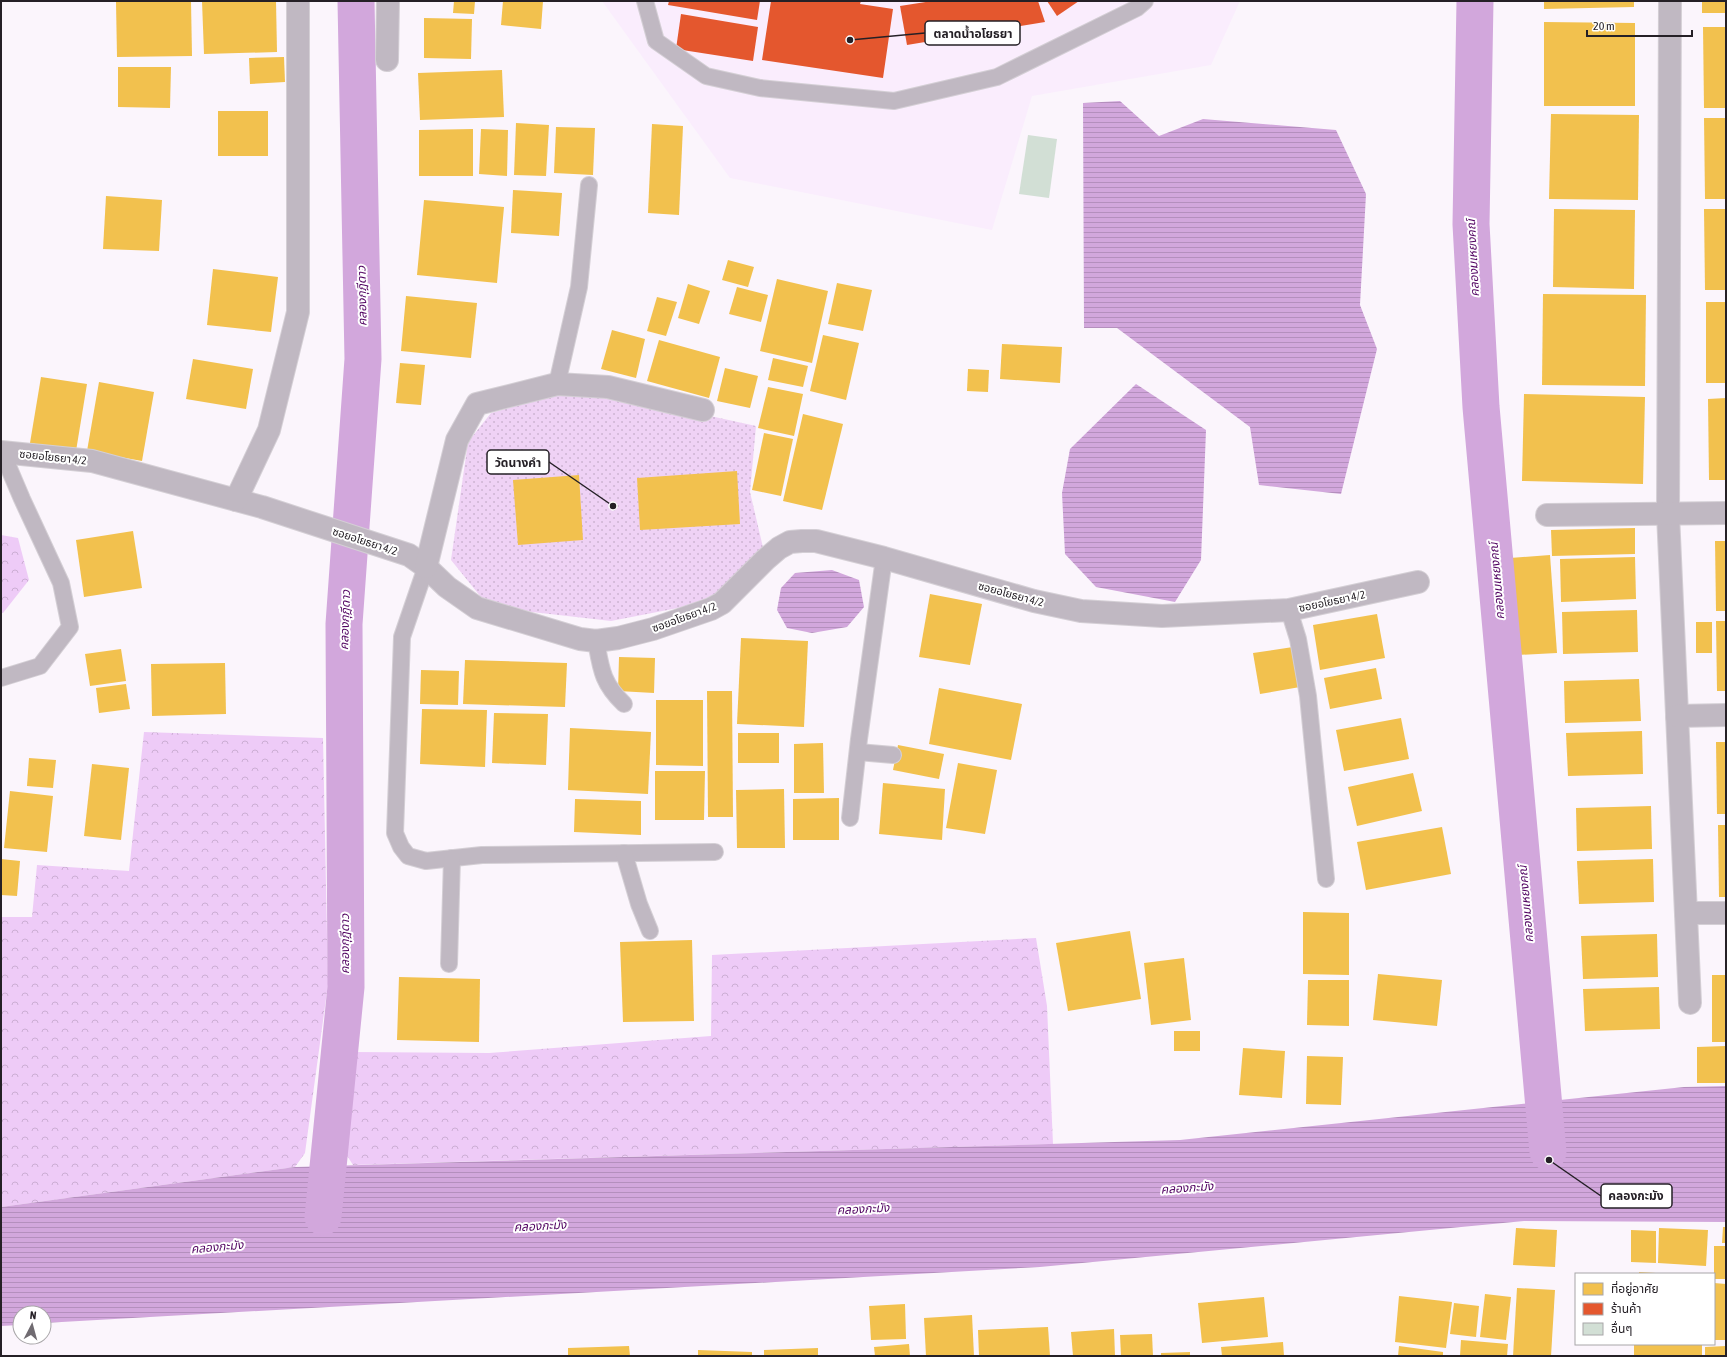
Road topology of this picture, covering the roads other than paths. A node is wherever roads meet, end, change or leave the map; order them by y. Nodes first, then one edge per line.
1 (298, 1) edge
2 (388, 1) edge
3 (645, 1) edge
4 (1144, 1) edge
5 (1670, 1) edge
6 (387, 60) dead end
7 (589, 185) dead end
8 (557, 384) junction
9 (703, 410) dead end
10 (2, 452) edge
11 (236, 500) junction
12 (1726, 513) edge
13 (1668, 514) junction
14 (1547, 515) dead end
15 (884, 558) junction
16 (426, 568) junction
17 (1418, 582) dead end
18 (1289, 610) junction
19 (596, 641) junction
20 (1, 678) edge
21 (624, 704) dead end
22 (1726, 715) edge
23 (1677, 716) junction
24 (858, 752) junction
25 (893, 755) dead end
26 (850, 818) dead end
27 (715, 852) dead end
28 (624, 854) junction
29 (452, 858) junction
30 (1326, 879) dead end
31 (1686, 913) junction
32 (1726, 913) edge
33 (650, 931) dead end
34 (449, 964) dead end
35 (1690, 1003) dead end

1 - 11 street
2 - 6 street
3 - 4 lane
5 - 13 street
7 - 8 lane
8 - 9 street
8 - 16 street
10 - 11 street, ซอยอโยธยา 4/2
10 - 20 lane
11 - 16 street, ซอยอโยธยา 4/2
12 - 13 street
13 - 14 street
13 - 23 street
15 - 18 street, ซอยอโยธยา 4/2
15 - 19 street, ซอยอโยธยา 4/2
15 - 24 lane
16 - 19 street, ซอยอโยธยา 4/2
16 - 29 lane
17 - 18 street, ซอยอโยธยา 4/2
18 - 30 lane
19 - 21 lane
22 - 23 street
23 - 31 street
24 - 25 lane
24 - 26 lane
27 - 28 lane
28 - 29 lane
28 - 33 lane
29 - 34 lane
31 - 32 street
31 - 35 street

